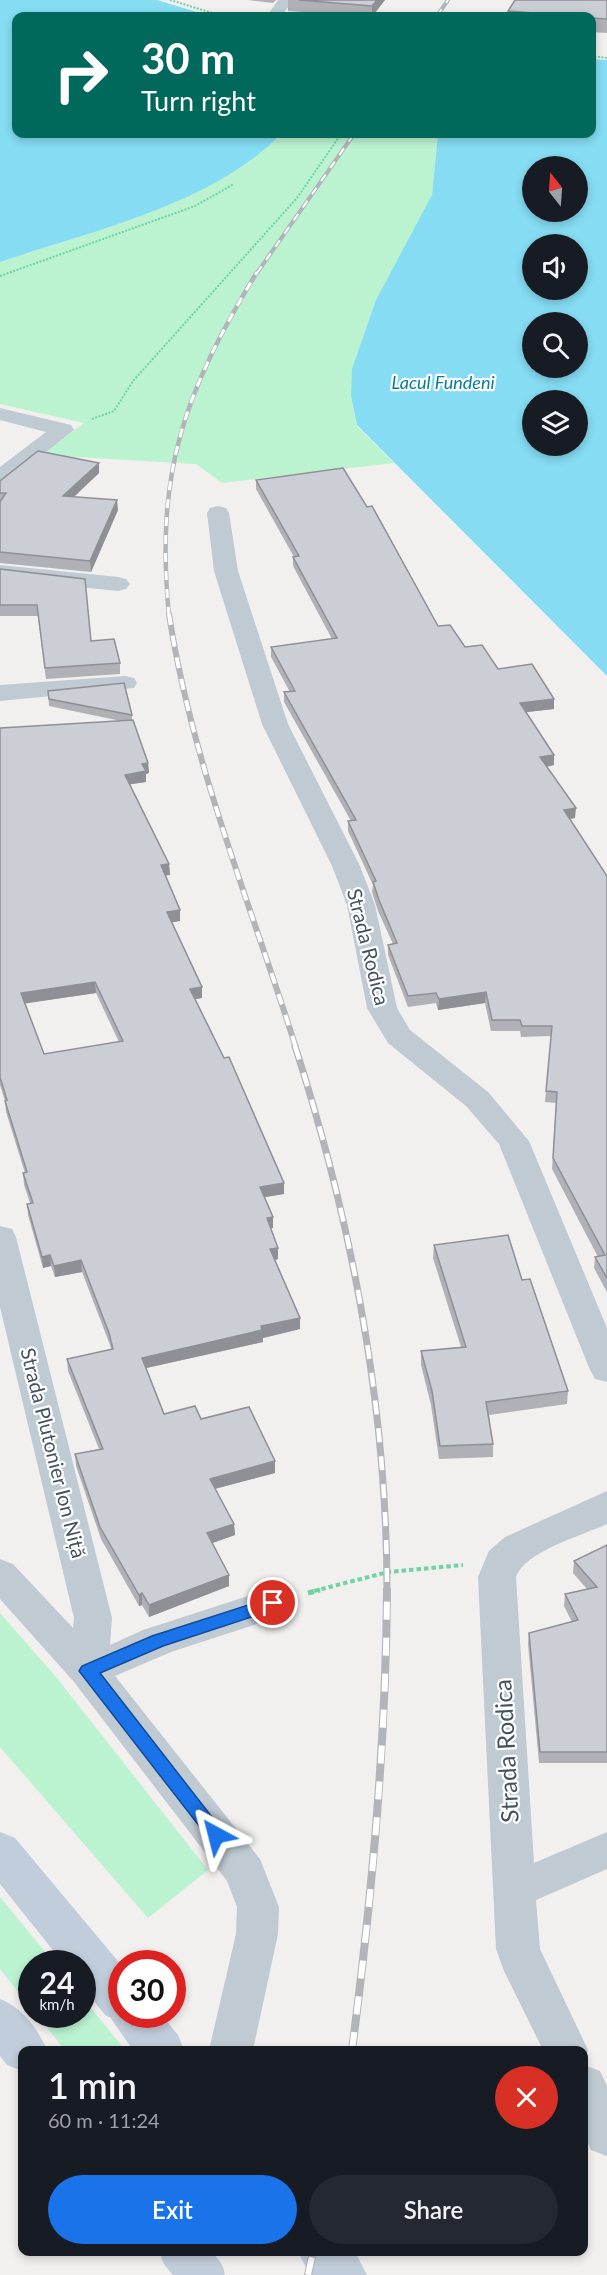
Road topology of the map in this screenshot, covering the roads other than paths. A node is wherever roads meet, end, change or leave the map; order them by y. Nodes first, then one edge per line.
1 (0, 414) edge
2 (0, 477) edge
3 (218, 513) dead end
4 (0, 572) edge
5 (118, 584) dead end
6 (125, 683) edge
7 (0, 693) edge
8 (0, 1237) edge
9 (607, 1370) edge
10 (607, 1505) edge
11 (0, 1574) edge
12 (273, 1603) road end
13 (88, 1671) junction
14 (607, 1850) edge
15 (0, 1851) edge
16 (513, 1892) junction
17 (108, 1984) edge
18 (0, 2020) edge
19 (143, 2028) edge
20 (21, 2046) edge
21 (158, 2046) edge
22 (232, 2046) edge
23 (564, 2046) edge
24 (588, 2095) edge
25 (607, 2135) edge
26 (185, 2256) edge
27 (189, 2256) edge
28 (326, 2256) edge
29 (182, 2275) edge
30 (202, 2275) edge
31 (342, 2275) edge

1 - 2 street
3 - 9 street, Strada Rodica
4 - 5 street
6 - 7 street
8 - 13 street, Strada Plutonier Ion Niță
10 - 16 street, Strada Rodica
11 - 13 street
12 - 13 street
13 - 22 street
14 - 16 street
15 - 17 main road
16 - 23 street, Strada Rodica
18 - 20 main road
19 - 21 main road
24 - 25 street
26 - 29 street
27 - 30 main road, bridge
28 - 31 main road

